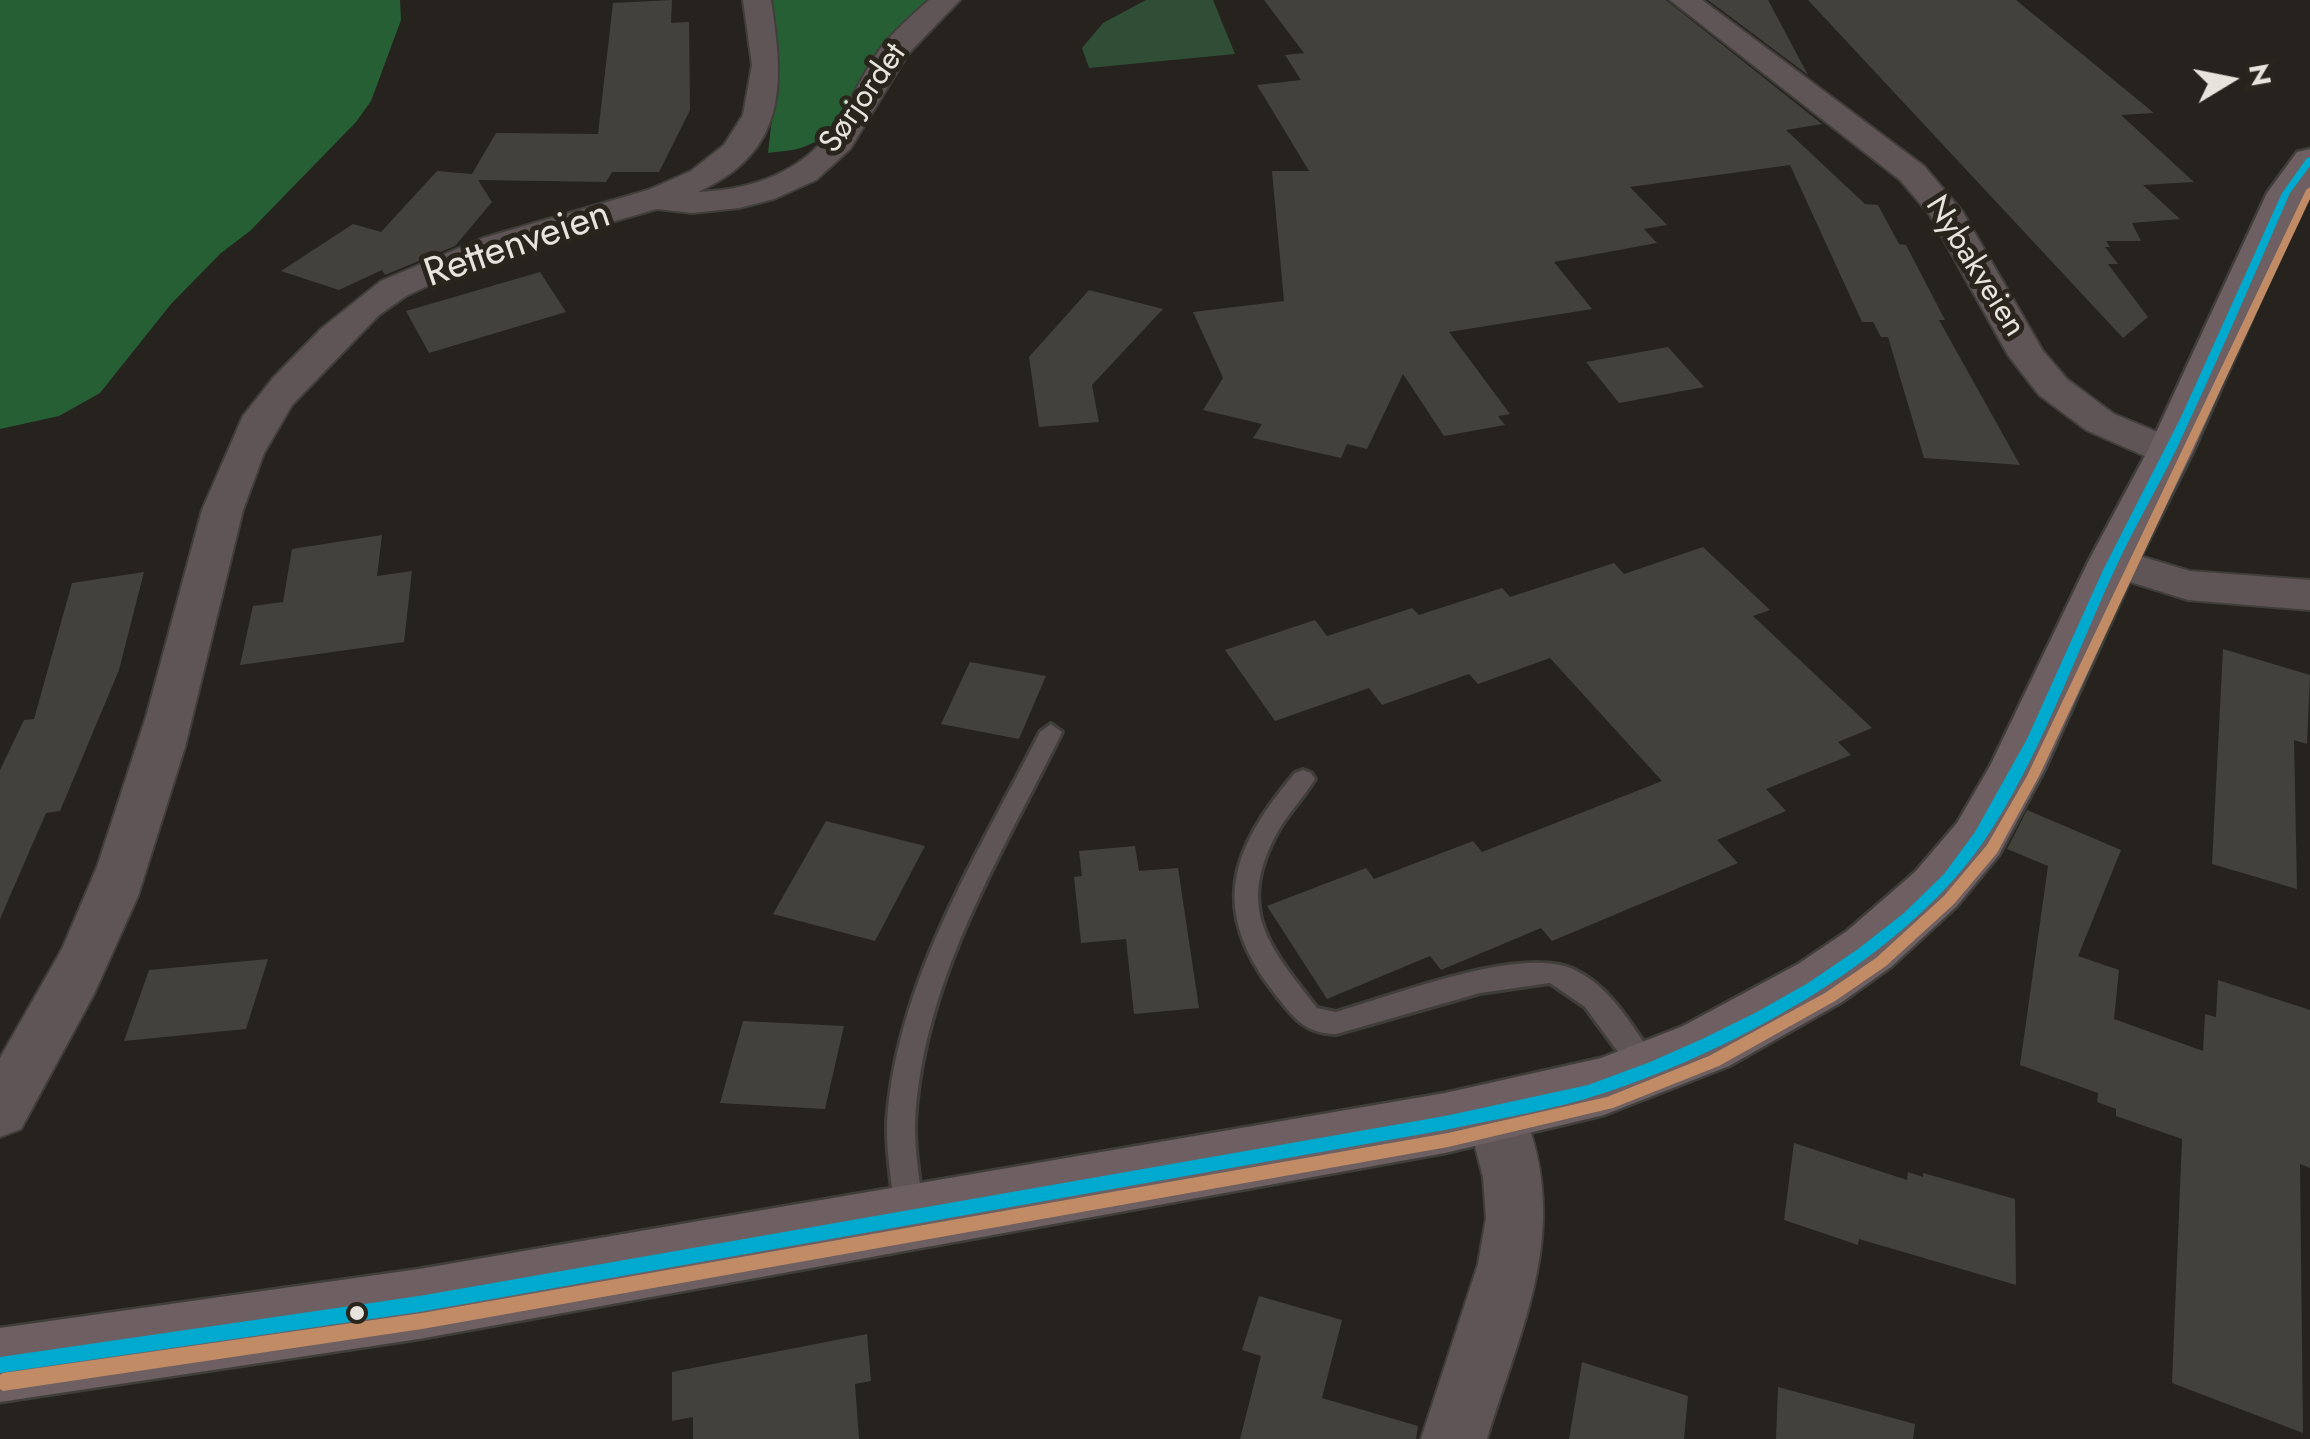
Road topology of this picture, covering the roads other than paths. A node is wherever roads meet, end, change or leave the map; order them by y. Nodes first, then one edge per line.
1 (757, 0) edge
2 (946, 0) edge
3 (1684, 0) edge
4 (2310, 160) edge
5 (656, 200) junction
6 (2170, 452) junction
7 (2113, 562) junction
8 (2310, 595) edge
9 (1051, 732) dead end
10 (1303, 779) dead end
11 (1647, 1070) junction
12 (0, 1111) edge
13 (1495, 1112) junction
14 (910, 1217) junction
15 (0, 1366) edge
16 (1454, 1439) edge

1 - 5 street, Rettenveien
2 - 5 street, Sørjordet
3 - 6 street, Nybakveien
4 - 6 street
5 - 12 street, Rettenveien
6 - 7 street
7 - 8 street
7 - 11 street
9 - 14 lane
10 - 11 lane
11 - 13 street
13 - 14 street
13 - 16 street
14 - 15 street

